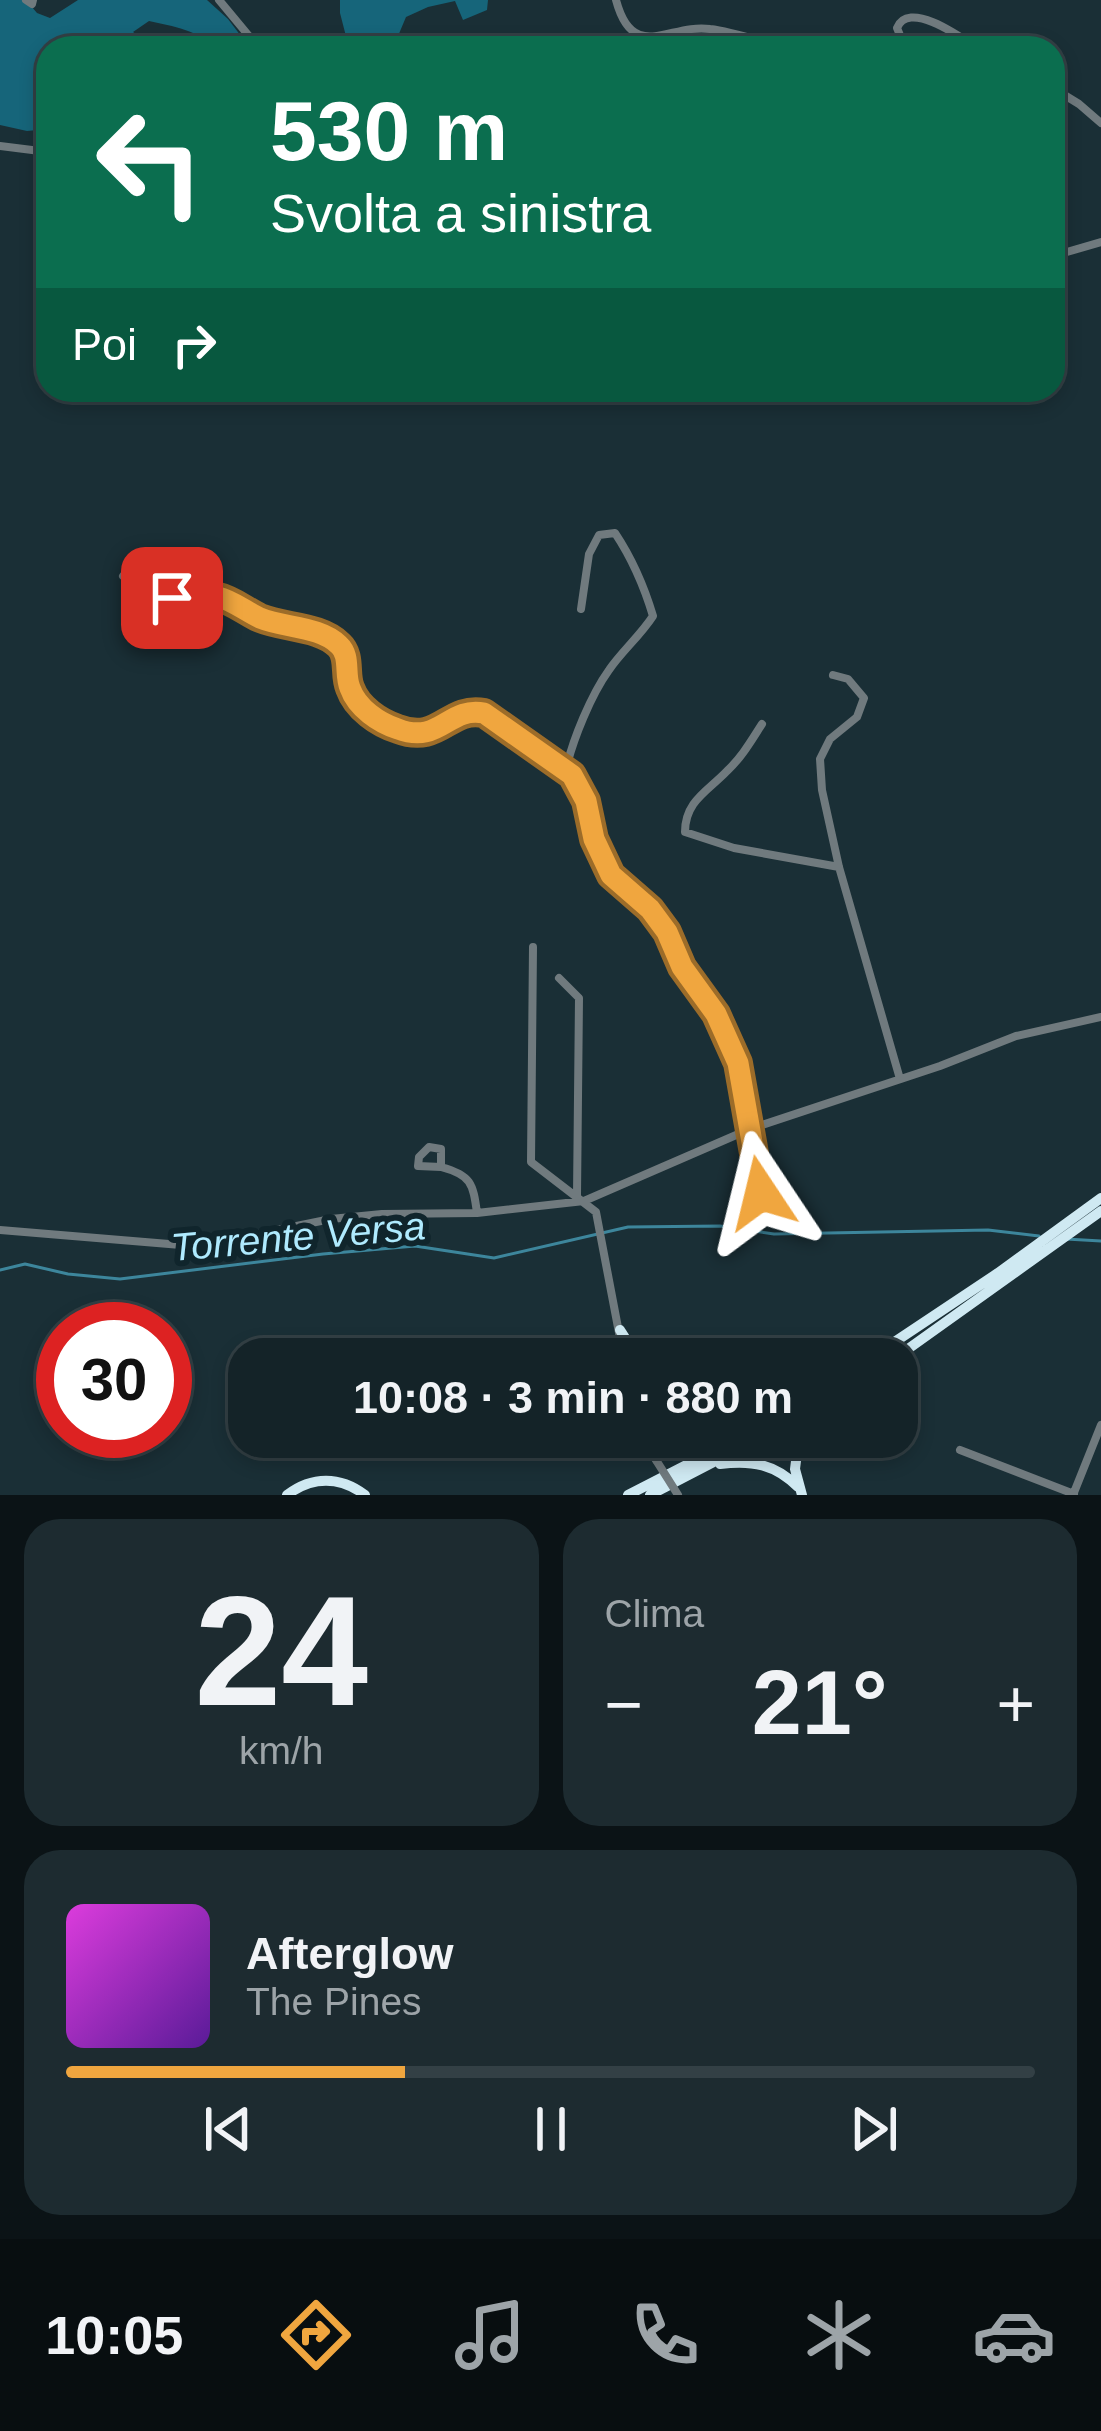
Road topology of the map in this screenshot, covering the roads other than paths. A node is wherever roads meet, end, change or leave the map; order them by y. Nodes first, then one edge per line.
1 (219, 0) edge
2 (616, 0) edge
3 (249, 36) edge
4 (644, 36) edge
5 (658, 36) edge
6 (739, 36) edge
7 (900, 36) edge
8 (960, 36) edge
9 (1065, 95) edge
10 (1101, 124) edge
11 (0, 146) edge
12 (36, 150) edge
13 (1101, 242) edge
14 (1065, 252) edge
15 (124, 576) dead end
16 (581, 609) dead end
17 (833, 675) dead end
18 (762, 724) dead end
19 (566, 770) junction
20 (839, 867) junction
21 (532, 947) dead end
22 (559, 978) dead end
23 (1101, 1017) edge
24 (900, 1079) junction
25 (750, 1129) junction
26 (441, 1168) dead end
27 (761, 1193) dead end
28 (580, 1198) junction
29 (1101, 1198) edge
30 (1101, 1211) edge
31 (477, 1213) junction
32 (1080, 1220) junction
33 (0, 1230) edge
34 (620, 1330) junction
35 (621, 1338) edge
36 (626, 1338) edge
37 (900, 1338) edge
38 (918, 1342) edge
39 (1101, 1425) edge
40 (960, 1450) dead end
41 (655, 1458) edge
42 (708, 1458) edge
43 (710, 1458) edge
44 (713, 1458) edge
45 (796, 1458) edge
46 (706, 1461) junction
47 (800, 1491) edge
48 (1073, 1494) edge
49 (287, 1495) edge
50 (365, 1495) edge
51 (628, 1495) edge
52 (650, 1495) edge
53 (678, 1495) edge

1 - 3 street
2 - 4 street
5 - 6 street
7 - 8 street
9 - 10 street
11 - 12 street
13 - 14 street
15 - 19 street
16 - 19 street
17 - 20 street
18 - 20 street
19 - 25 street
20 - 24 street
21 - 28 street
22 - 28 street
23 - 24 street
24 - 25 street
25 - 27 street
25 - 28 street
26 - 31 street
28 - 31 street
28 - 34 street
29 - 32 highway
30 - 32 highway
31 - 33 street
32 - 37 highway
32 - 38 highway
34 - 35 street
34 - 36 highway
39 - 48 street
40 - 48 street
41 - 53 street, bridge
42 - 46 highway
43 - 46 highway
44 - 46 highway
45 - 47 highway
46 - 47 highway
46 - 51 highway
46 - 52 highway
49 - 50 highway

